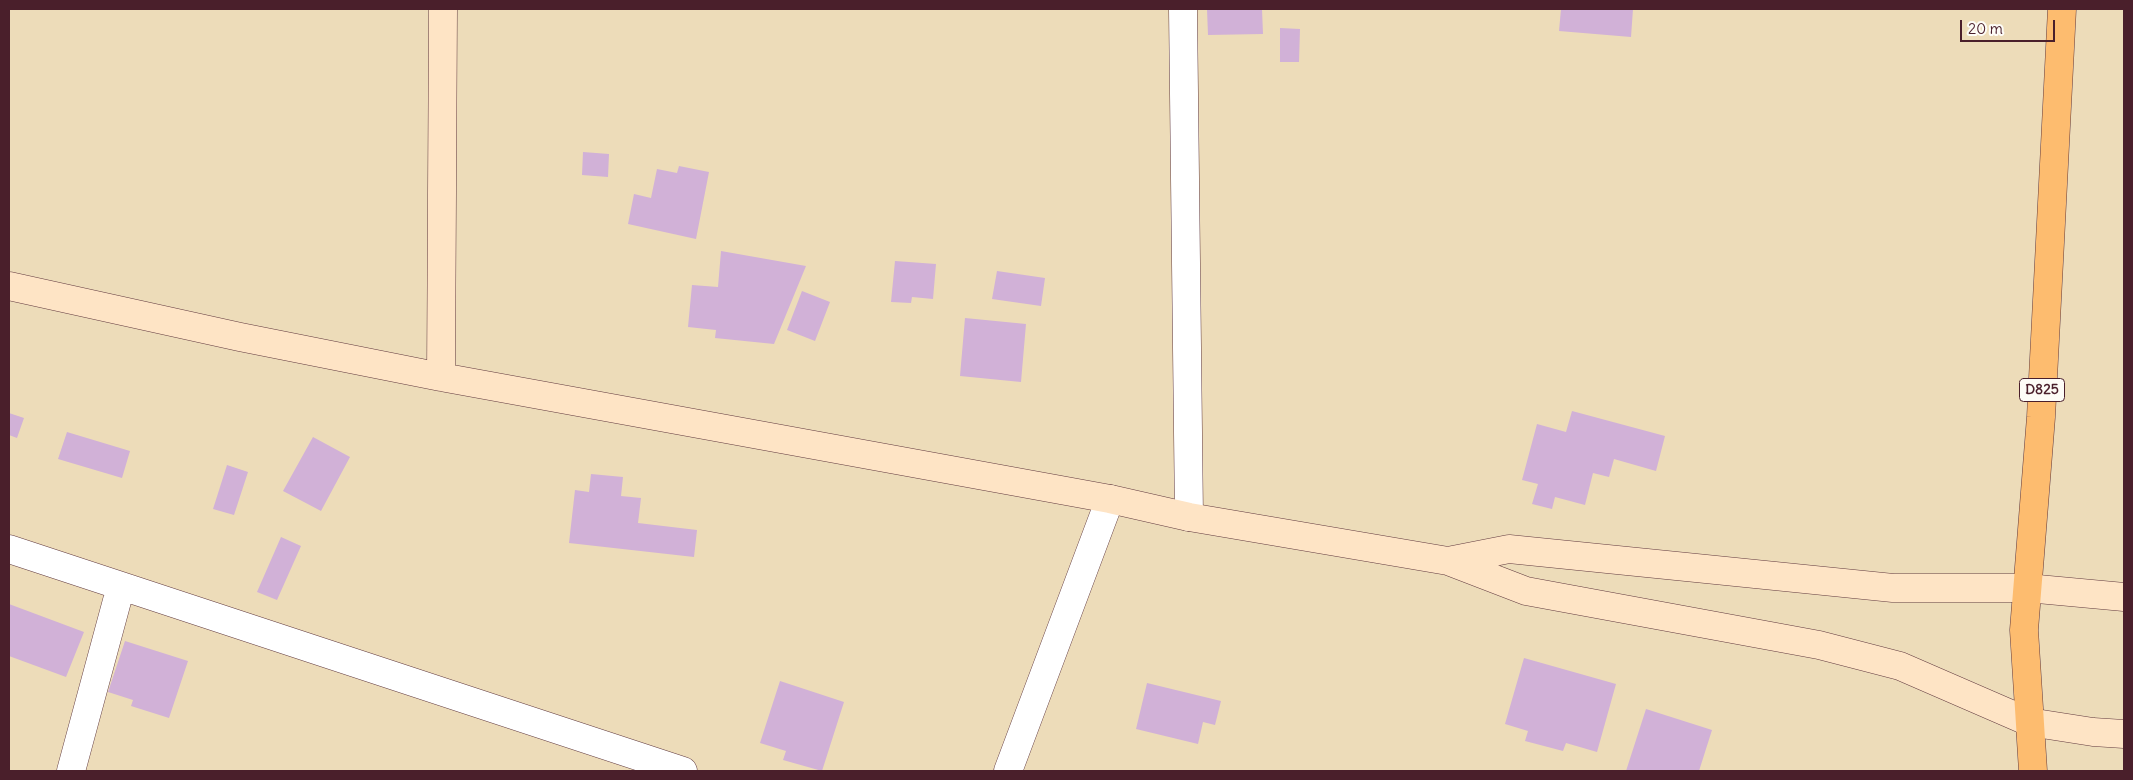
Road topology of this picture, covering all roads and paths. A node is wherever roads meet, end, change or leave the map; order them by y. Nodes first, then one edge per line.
1 (443, 9) edge
2 (1183, 9) edge
3 (2062, 9) edge
4 (9, 286) edge
5 (441, 377) junction
6 (1110, 499) junction
7 (1190, 517) junction
8 (9, 549) edge
9 (1448, 562) junction
10 (121, 586) junction
11 (2026, 588) junction
12 (2124, 597) edge
13 (2029, 722) junction
14 (2124, 734) edge
15 (71, 771) edge
16 (683, 771) edge
17 (1008, 771) edge
18 (2033, 771) edge

1 - 5 street
2 - 7 street
3 - 11 highway, D825
4 - 5 street
5 - 6 street
6 - 7 street
6 - 17 street
7 - 9 street
8 - 10 street
9 - 11 street
9 - 13 street
10 - 15 street
10 - 16 street
11 - 12 street
11 - 13 highway, D825
13 - 14 street
13 - 18 highway, D825

